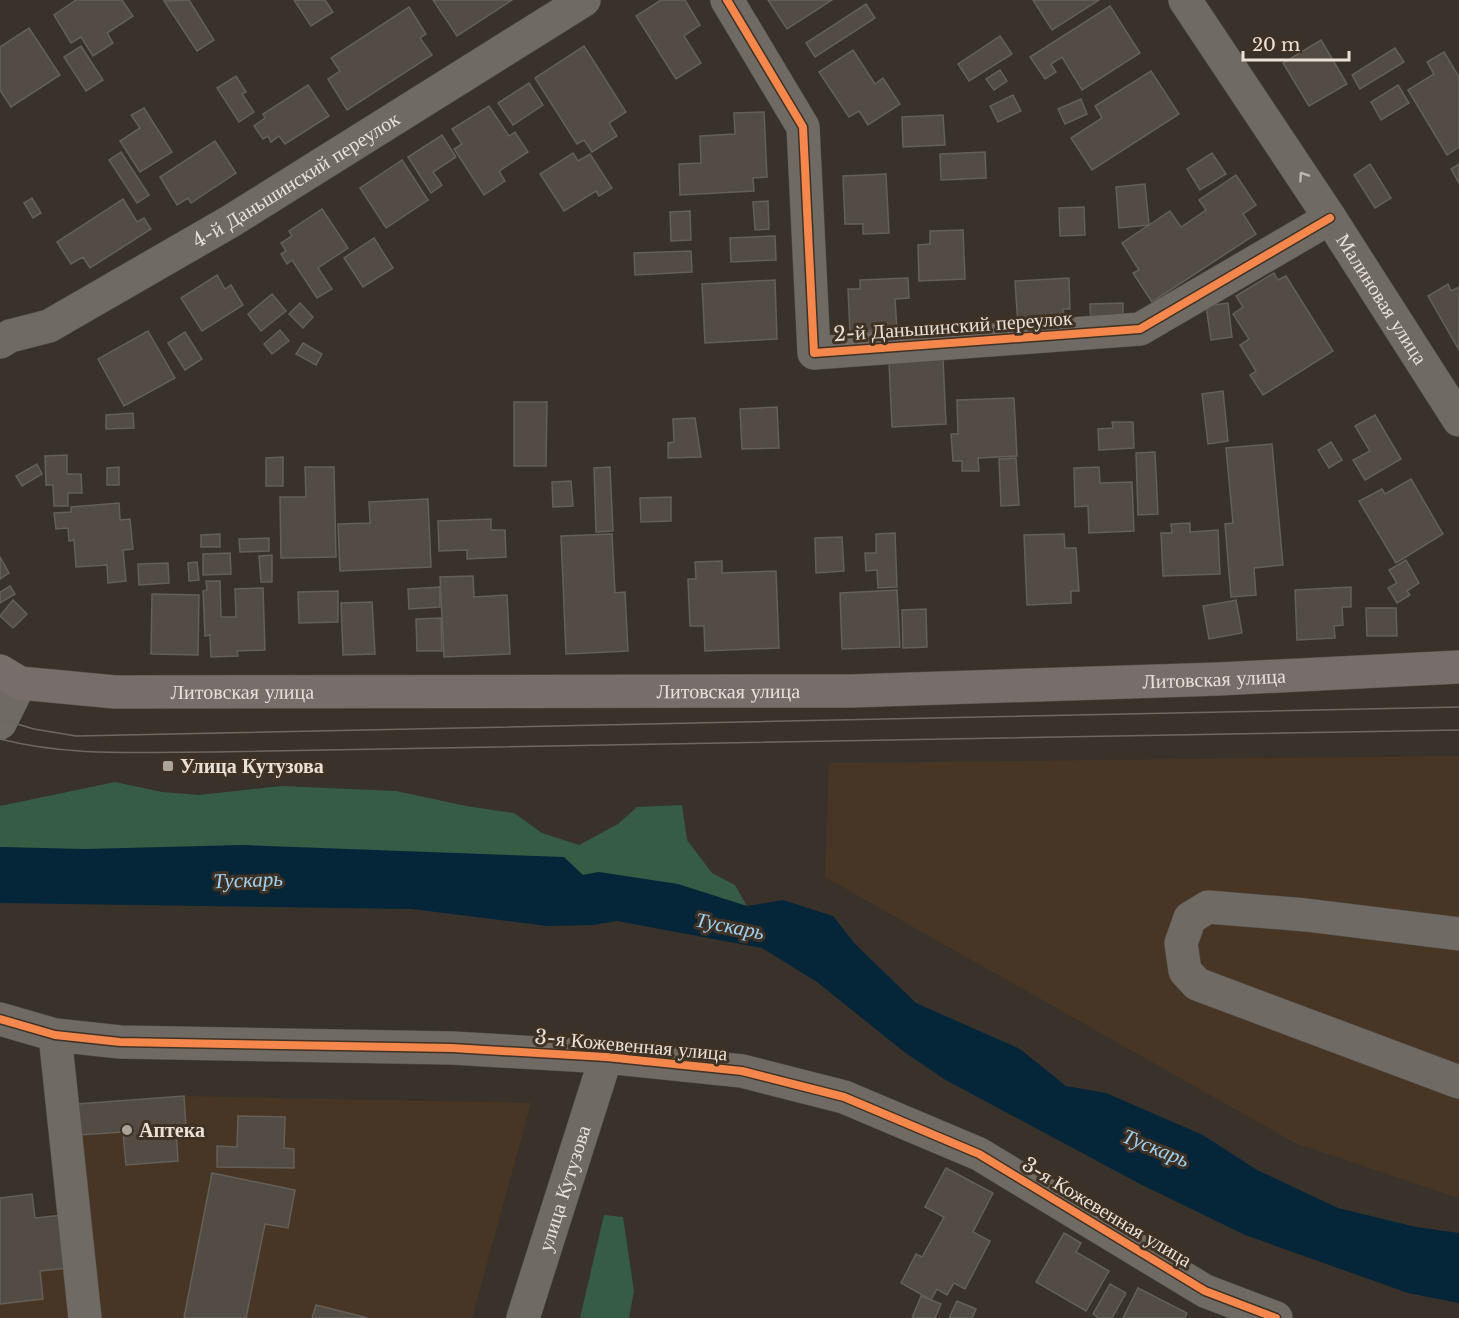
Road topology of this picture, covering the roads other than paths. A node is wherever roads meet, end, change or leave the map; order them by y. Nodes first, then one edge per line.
1 (584, 0) edge
2 (727, 0) edge
3 (1185, 0) edge
4 (1330, 218) junction
5 (0, 342) edge
6 (1459, 420) edge
7 (1459, 667) edge
8 (10, 677) edge
9 (0, 723) edge
10 (1459, 934) edge
11 (0, 1019) edge
12 (55, 1035) junction
13 (606, 1057) junction
14 (1459, 1082) edge
15 (85, 1318) edge
16 (524, 1318) edge
17 (1276, 1318) edge

1 - 5 street, 4-й Даньшинский переулок
2 - 4 street, 2-й Даньшинский переулок
4 -> 3 street, Малиновая улица
4 - 6 street, Малиновая улица
7 - 8 main road, Литовская улица
8 - 9 street
10 - 14 street
11 - 12 street, 3-я Кожевенная улица
12 - 13 street, 3-я Кожевенная улица
12 - 15 street
13 - 16 street, улица Кутузова
13 - 17 street, 3-я Кожевенная улица

